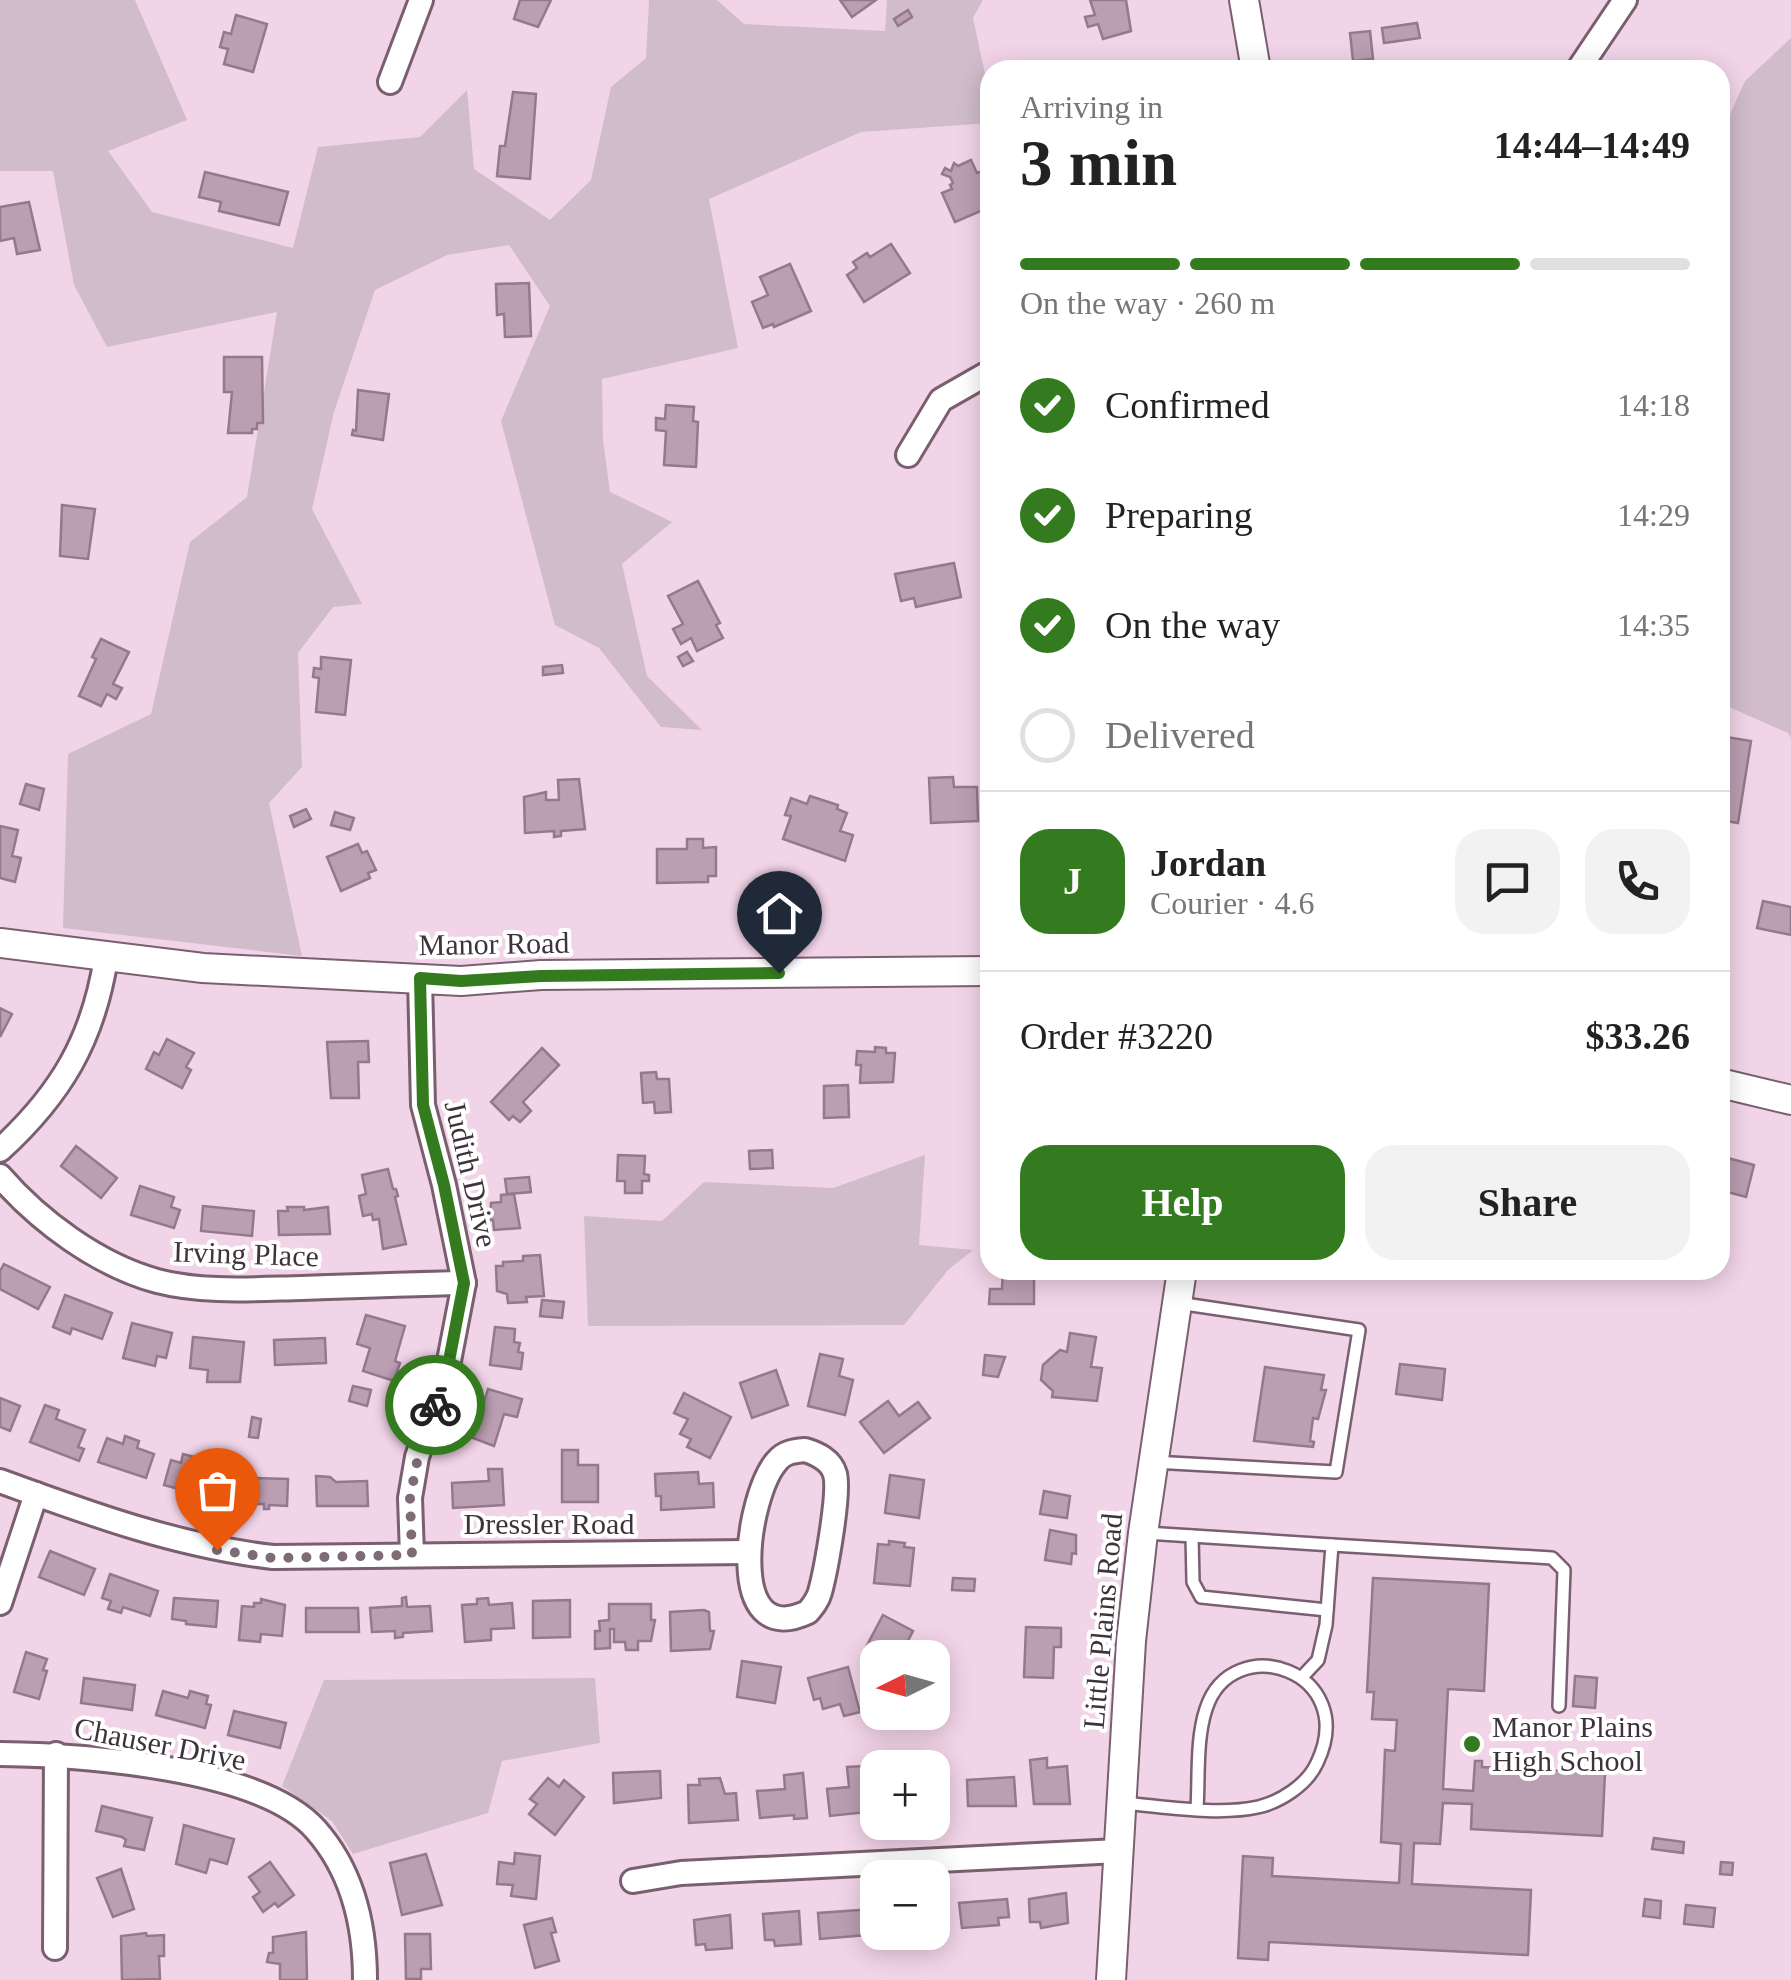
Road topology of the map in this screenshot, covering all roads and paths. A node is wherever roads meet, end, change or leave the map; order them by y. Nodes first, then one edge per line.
1 (421, 0) edge
2 (1244, 0) edge
3 (1625, 0) edge
4 (1254, 60) edge
5 (1585, 60) edge
6 (390, 82) dead end
7 (980, 378) edge
8 (908, 455) dead end
9 (0, 942) edge
10 (106, 958) junction
11 (980, 972) edge
12 (420, 978) junction
13 (1730, 1086) edge
14 (1791, 1100) edge
15 (0, 1150) edge
16 (0, 1176) edge
17 (1180, 1280) edge
18 (464, 1283) junction
19 (1177, 1303) junction
20 (1153, 1462) junction
21 (0, 1481) edge
22 (36, 1494) junction
23 (1143, 1533) junction
24 (1192, 1536) junction
25 (1332, 1545) junction
26 (749, 1552) junction
27 (412, 1555) junction
28 (0, 1604) edge
29 (1327, 1610) junction
30 (1302, 1677) junction
31 (1559, 1706) dead end
32 (0, 1754) edge
33 (56, 1754) junction
34 (1120, 1803) junction
35 (1197, 1808) junction
36 (1118, 1851) junction
37 (633, 1882) dead end
38 (55, 1948) dead end
39 (365, 1980) edge
40 (1111, 1980) edge

1 - 6 street
2 - 4 street
3 - 5 street
7 - 8 street
9 - 10 street, Manor Road
10 - 12 street, Manor Road
10 - 15 street
11 - 12 street, Manor Road
12 - 18 street, Judith Drive
13 - 14 street
16 - 18 street, Irving Place
17 - 19 street, Little Plains Road
18 - 27 street, Judith Drive
19 - 20 street, Little Plains Road
19 - 20 lane
20 - 23 street, Little Plains Road
21 - 22 street, Dressler Road
22 - 27 street, Dressler Road
22 - 28 street
23 - 24 lane
23 - 34 street, Little Plains Road
24 - 25 lane
24 - 29 lane
25 - 29 lane
25 - 31 lane
26 - 26 street
26 - 27 street, Dressler Road
29 - 30 lane
30 - 35 lane
30 - 35 lane
32 - 33 street, Chauser Drive
33 - 38 street
33 - 39 street, Chauser Drive
34 - 35 lane
34 - 36 street, Little Plains Road
36 - 37 street
36 - 40 street, Little Plains Road

